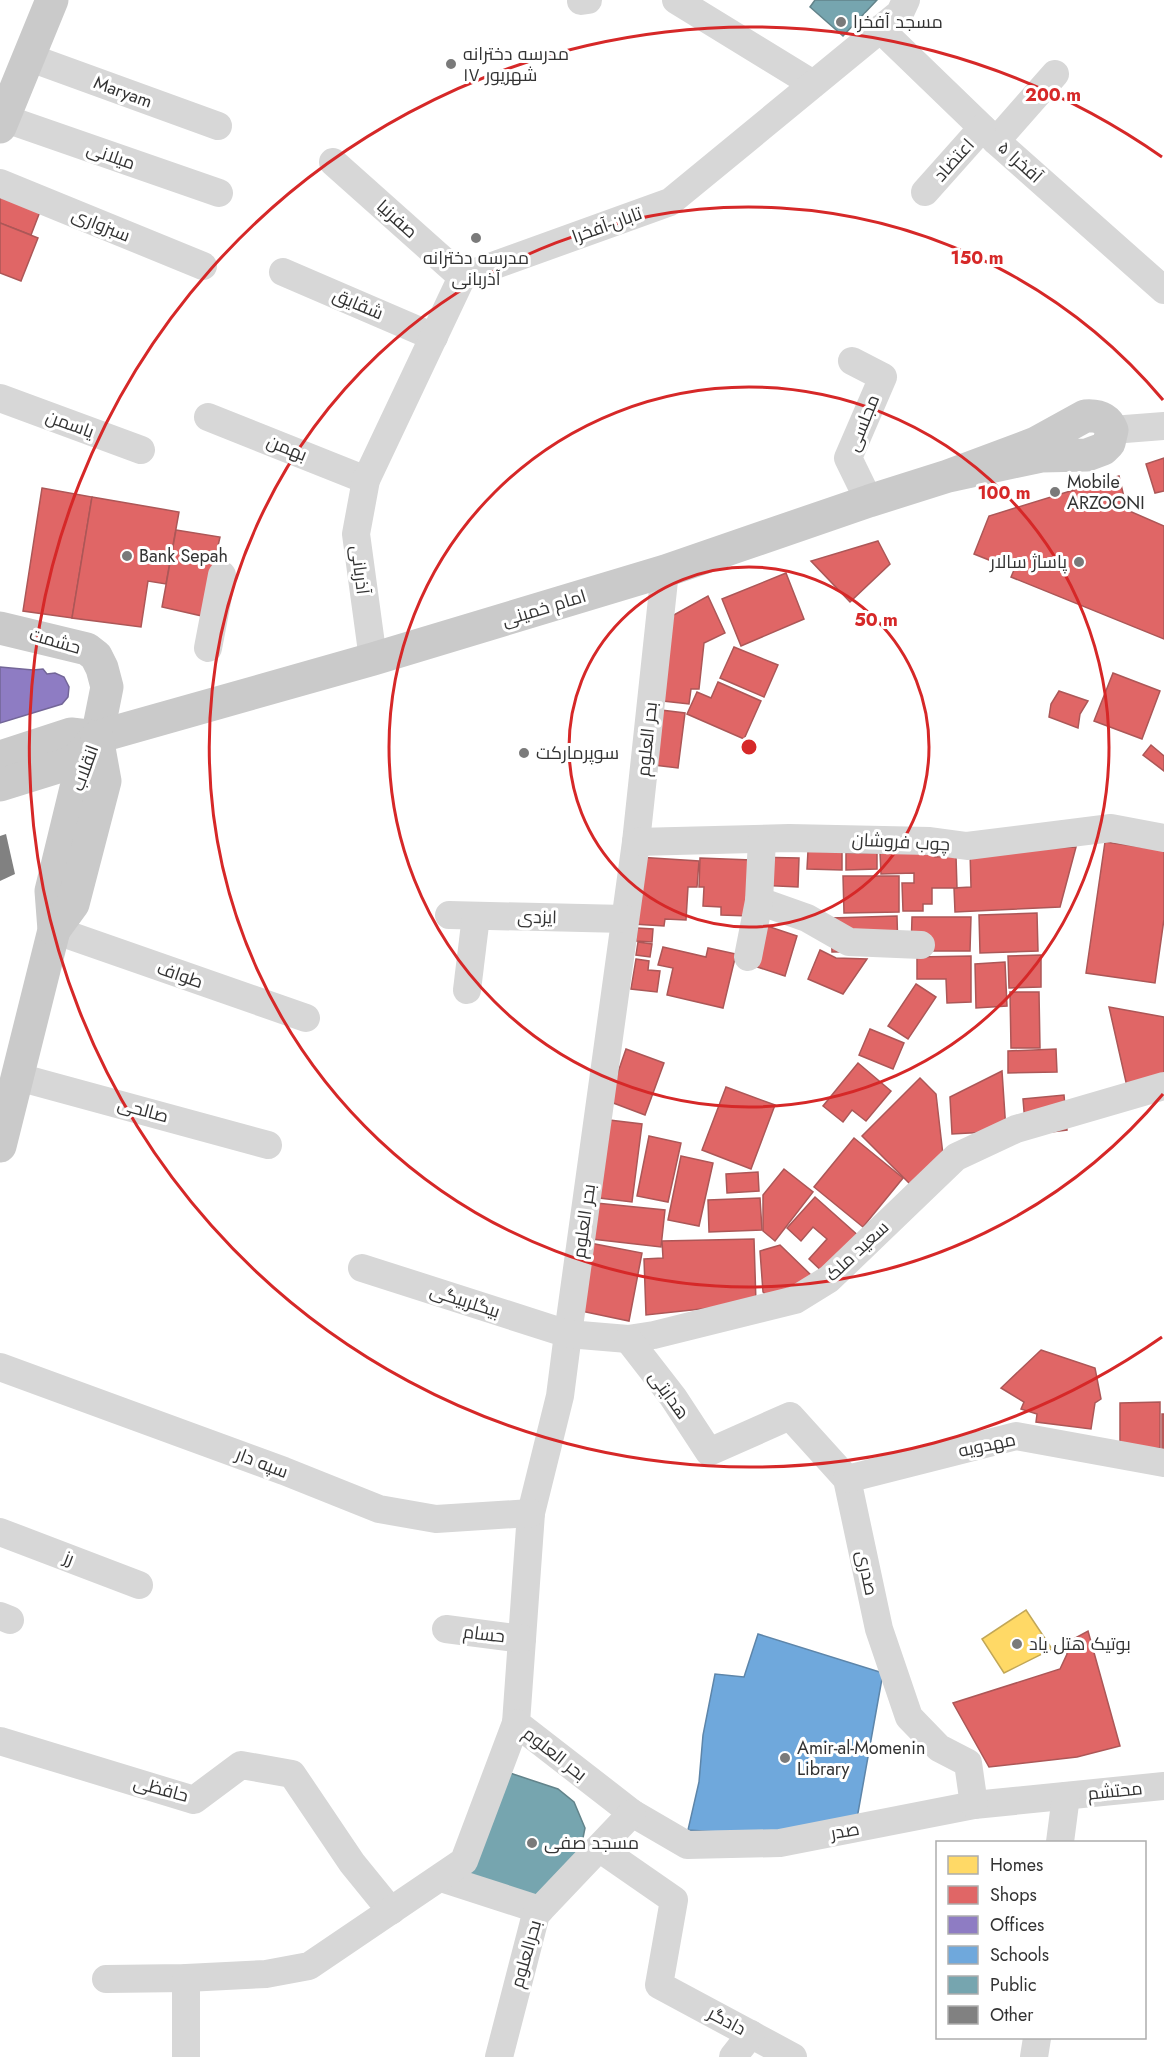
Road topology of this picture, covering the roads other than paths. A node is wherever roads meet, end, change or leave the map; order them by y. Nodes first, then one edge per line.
1 (51, 0) edge
2 (588, 0) edge
3 (676, 0) edge
4 (906, 0) edge
5 (581, 1) edge
6 (880, 29) junction
7 (28, 57) junction
8 (1055, 74) dead end
9 (813, 84) junction
10 (2, 122) edge
11 (218, 126) dead end
12 (989, 134) junction
13 (333, 162) dead end
14 (0, 183) edge
15 (925, 192) dead end
16 (219, 193) dead end
17 (203, 266) dead end
18 (283, 272) dead end
19 (462, 277) junction
20 (1164, 290) edge
21 (434, 336) junction
22 (852, 361) dead end
23 (0, 398) edge
24 (208, 417) dead end
25 (1164, 426) edge
26 (1112, 430) junction
27 (141, 450) dead end
28 (948, 476) junction
29 (366, 480) junction
30 (869, 501) junction
31 (665, 571) junction
32 (222, 575) dead end
33 (0, 627) edge
34 (208, 648) dead end
35 (373, 659) junction
36 (97, 736) junction
37 (0, 757) edge
38 (0, 785) edge
39 (1164, 838) edge
40 (762, 839) junction
41 (636, 842) junction
42 (759, 901) junction
43 (625, 919) junction
44 (54, 930) junction
45 (921, 945) dead end
46 (748, 957) dead end
47 (467, 990) dead end
48 (306, 1018) dead end
49 (18, 1077) junction
50 (1164, 1086) edge
51 (268, 1144) dead end
52 (0, 1146) edge
53 (362, 1268) dead end
54 (568, 1334) junction
55 (628, 1339) junction
56 (0, 1367) edge
57 (1164, 1463) edge
58 (847, 1479) junction
59 (531, 1514) junction
60 (0, 1532) edge
61 (139, 1585) dead end
62 (446, 1629) dead end
63 (522, 1639) junction
64 (516, 1723) junction
65 (0, 1742) edge
66 (1164, 1786) edge
67 (1066, 1796) junction
68 (974, 1805) junction
69 (632, 1814) junction
70 (1060, 1841) edge
71 (599, 1848) junction
72 (441, 1878) junction
73 (540, 1910) junction
74 (391, 1911) junction
75 (186, 1978) junction
76 (106, 1979) dead end
77 (752, 2034) junction
78 (1037, 2039) edge
79 (186, 2057) edge
80 (499, 2057) edge
81 (733, 2057) edge
82 (793, 2057) edge
83 (1034, 2057) edge

1 - 7 main road
2 - 5 street
3 - 9 street
4 - 6 street, تابان-آفخرا
6 - 9 street, تابان-آفخرا
6 - 12 street, آفخرا ۵
7 - 10 main road
7 - 11 street, Maryam
8 - 12 street, اعتضاد
9 - 19 street, تابان-آفخرا
10 - 16 street, میلانی
12 - 15 street, اعتضاد
12 - 20 street, آفخرا ۵
13 - 19 street, صفرنیا
14 - 17 street, سبزواری
18 - 21 street, شقایق
19 - 21 street
21 - 29 street
22 - 30 street, مجلسی
23 - 27 street, یاسمن
24 - 29 street, بهمن
25 - 26 street
26 - 28 main road, امام خمینی
26 - 28 main road
28 - 30 main road, امام خمینی
29 - 35 street, آذربانی
30 - 31 main road, امام خمینی
31 - 35 main road, امام خمینی
31 - 41 street, بحر العلوم
32 - 34 street
33 - 36 main road, حشمت
35 - 36 main road, امام خمینی
36 - 37 main road, امام خمینی
36 - 38 main road
36 - 44 main road, انقلاب
39 - 40 street, چوب فروشان
40 - 41 street, چوب فروشان
40 - 42 street
41 - 43 street, بحر العلوم
42 - 45 street
42 - 46 street
43 - 47 street, ایزدی
43 - 54 street, بحر العلوم
44 - 48 street, طواف
44 - 49 main road, انقلاب
49 - 51 street, صالحی
49 - 52 main road, انقلاب
50 - 55 street, سعید ملک
53 - 54 street, بیگلربیگی
54 - 55 street, سعید ملک
54 - 59 street, بحر العلوم
55 - 58 street, هدایتی
56 - 59 street, سپه دار
57 - 58 street, مهدویه
58 - 68 street, صدری
59 - 63 street, بحر العلوم
60 - 61 street, رز
62 - 63 street, حسام
63 - 64 street, بحر العلوم
64 - 69 street, بحر العلوم
64 - 72 street
65 - 74 street, حافظی
66 - 67 street, محتشم
67 - 68 street, صدر
67 - 70 street
68 - 69 street, صدر
69 - 71 street, بحرالعلوم
71 - 73 street, بحرالعلوم
71 - 77 street, دادگر
72 - 73 street
72 - 74 street
73 - 80 street, بحرالعلوم
74 - 75 street
75 - 76 street
75 - 79 street
77 - 81 street
77 - 82 street, دادگر
78 - 83 street

